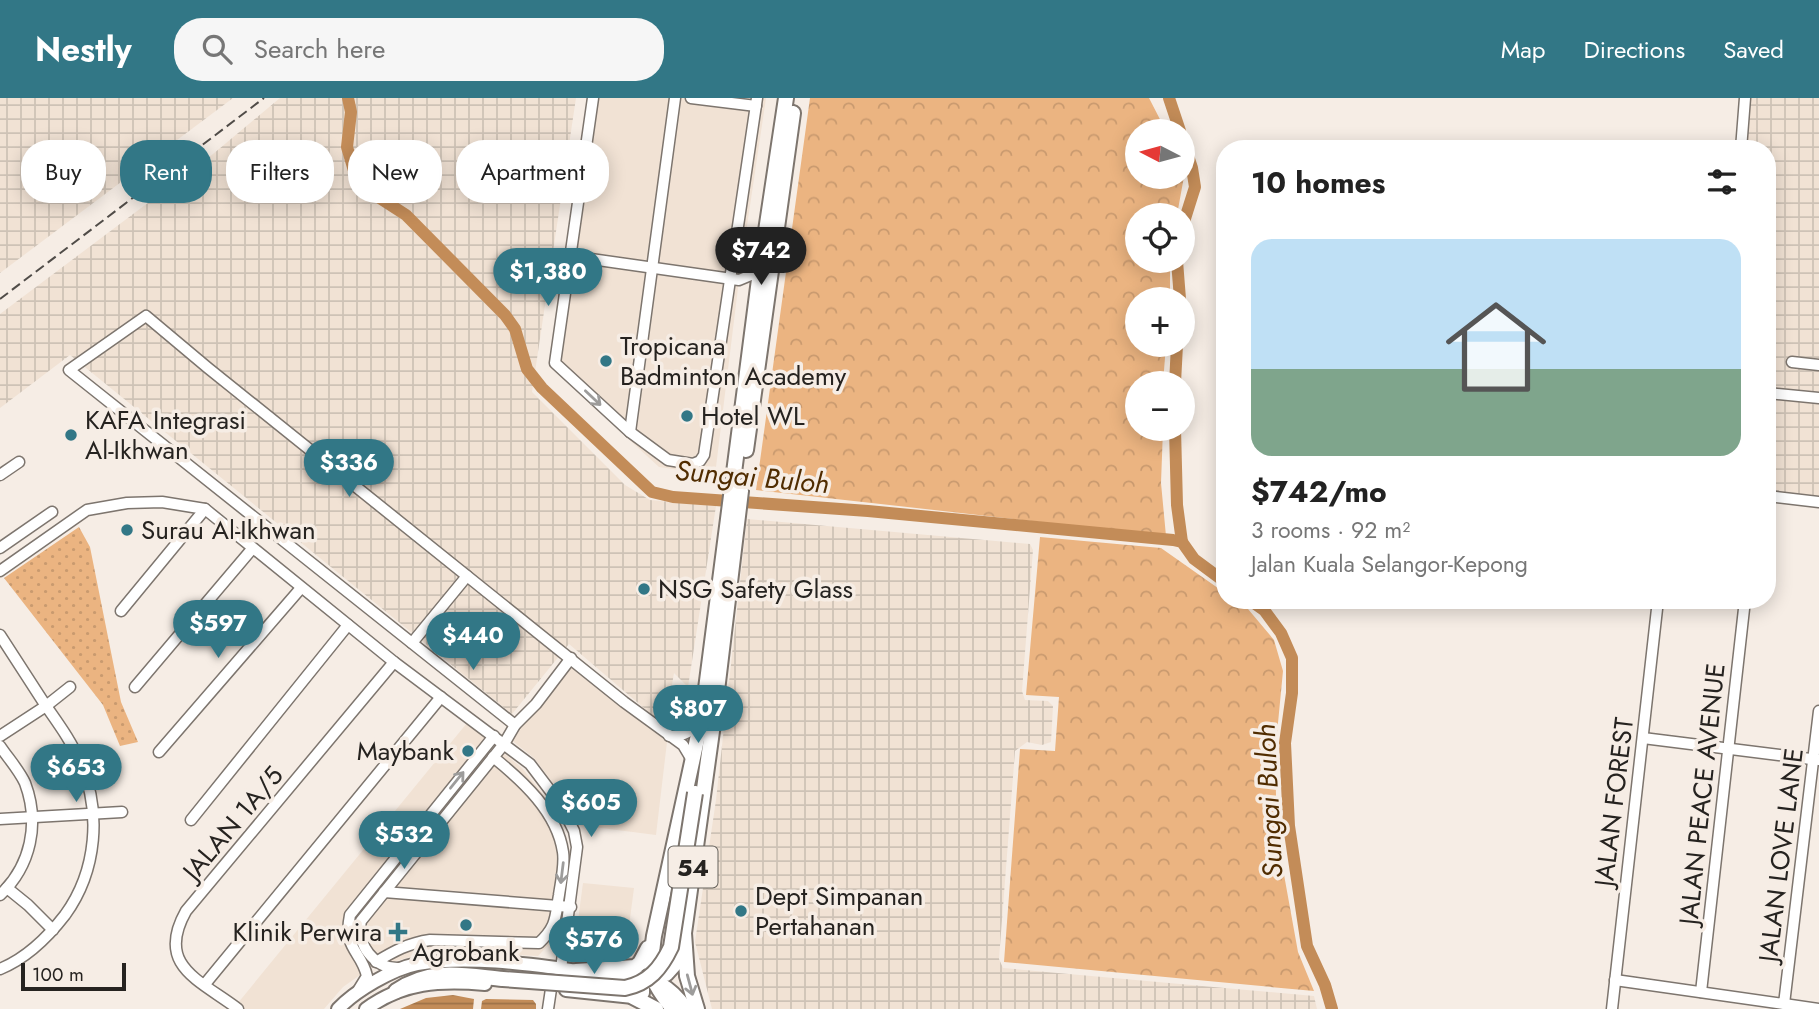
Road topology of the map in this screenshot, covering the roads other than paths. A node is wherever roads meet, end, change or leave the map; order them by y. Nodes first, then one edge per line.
1 (593, 98) edge
2 (675, 98) edge
3 (691, 98) edge
4 (786, 98) edge
5 (796, 98) edge
6 (1745, 98) edge
7 (757, 102) edge
8 (1742, 140) edge
9 (570, 256) junction
10 (761, 264) junction
11 (652, 268) junction
12 (735, 280) junction
13 (756, 303) junction
14 (1791, 362) dead end
15 (1819, 365) edge
16 (1776, 394) edge
17 (1819, 398) edge
18 (630, 432) junction
19 (19, 462) dead end
20 (0, 475) edge
21 (737, 484) junction
22 (1776, 497) edge
23 (1819, 502) edge
24 (205, 509) junction
25 (52, 512) dead end
26 (0, 548) edge
27 (252, 549) junction
28 (0, 572) edge
29 (467, 576) junction
30 (301, 588) junction
31 (1657, 609) edge
32 (1744, 609) edge
33 (121, 611) dead end
34 (348, 625) junction
35 (1, 638) edge
36 (412, 643) junction
37 (570, 659) junction
38 (394, 662) junction
39 (70, 687) dead end
40 (135, 687) dead end
41 (441, 696) junction
42 (46, 706) junction
43 (1819, 712) edge
44 (708, 718) junction
45 (515, 725) junction
46 (0, 736) edge
47 (494, 736) junction
48 (668, 736) junction
49 (1643, 738) junction
50 (504, 744) junction
51 (0, 746) edge
52 (1729, 749) junction
53 (159, 752) dead end
54 (493, 757) junction
55 (693, 760) junction
56 (1816, 760) edge
57 (122, 811) dead end
58 (93, 813) junction
59 (32, 816) junction
60 (0, 819) edge
61 (191, 820) dead end
62 (4, 892) edge
63 (384, 892) junction
64 (557, 906) junction
65 (571, 907) junction
66 (53, 930) junction
67 (684, 933) junction
68 (654, 936) junction
69 (365, 949) junction
70 (356, 955) junction
71 (376, 962) junction
72 (650, 964) junction
73 (407, 967) junction
74 (0, 969) edge
75 (569, 970) junction
76 (626, 977) junction
77 (1615, 980) junction
78 (653, 981) junction
79 (205, 984) junction
80 (551, 989) junction
81 (396, 990) junction
82 (1701, 992) junction
83 (351, 996) junction
84 (634, 997) junction
85 (1740, 1004) edge
86 (1784, 1004) junction
87 (238, 1009) edge
88 (338, 1009) edge
89 (366, 1009) edge
90 (548, 1009) edge
91 (656, 1009) edge
92 (673, 1009) edge
93 (686, 1009) edge
94 (697, 1009) edge
95 (1612, 1009) edge
96 (1819, 1009) edge

1 - 9 street
2 - 11 street
3 - 7 street
4 - 10 highway, 54
5 - 21 highway, 54
6 - 8 street
7 - 12 street
9 - 11 street
9 -> 18 street
10 - 12 street
10 - 13 highway, 54
11 - 12 street
11 - 18 street
12 - 13 street
12 - 18 street
13 - 21 highway, 54
14 - 15 street
16 - 17 street
19 - 20 street
21 - 44 highway, 54
22 - 23 street
24 - 27 street
24 - 28 street
24 - 33 street
25 - 26 street
27 - 30 street
27 - 40 street
29 - 36 street
29 - 36 street
29 - 37 street
30 - 34 street
30 - 53 street
31 - 49 street, JALAN FOREST
32 - 52 street, JALAN PEACE AVENUE
34 - 38 street
34 - 61 street
35 - 42 street
36 - 45 street
37 - 45 street
37 - 48 street
38 - 41 street
38 - 79 street, JALAN 1A/5
39 - 42 street
41 - 47 street
41 - 79 street
42 - 46 street
42 - 58 street
43 - 56 street, JALAN LOVE LANE
44 - 48 street
44 - 55 highway, 54
44 - 67 highway, 54
44 - 81 highway, bridge
45 - 50 street
47 - 50 street
70 -> 47 street
48 - 55 street
49 - 52 street
49 - 77 street, JALAN FOREST
50 - 54 street
50 - 65 street
51 - 59 street
52 - 56 street
52 - 82 street, JALAN PEACE AVENUE
54 - 63 street
54 -> 64 street
55 - 68 highway, 54
56 - 86 street, JALAN LOVE LANE
57 - 58 street
58 - 59 street
58 - 66 street
59 - 60 street
59 - 62 street
62 - 66 street
63 - 64 street
63 - 69 street
64 - 65 street
64 - 71 street
65 - 75 street
66 - 74 street
67 - 72 highway
67 -> 94 highway, 54
68 - 72 highway, 54
68 - 75 highway
69 - 70 street
69 - 71 street
70 - 83 street
71 - 73 street
72 - 78 highway, 54
73 - 75 main road
73 - 83 main road
75 - 76 main road
76 - 78 highway
76 - 84 main road
77 - 82 street
77 - 95 street, JALAN FOREST
78 - 92 highway, 54
78 - 93 highway
79 - 87 street, JALAN 1A/5
80 - 81 main road
80 - 84 main road
80 - 90 street
81 - 89 main road
82 - 85 street
83 - 88 main road
84 - 91 highway
85 - 86 street
86 - 96 street

